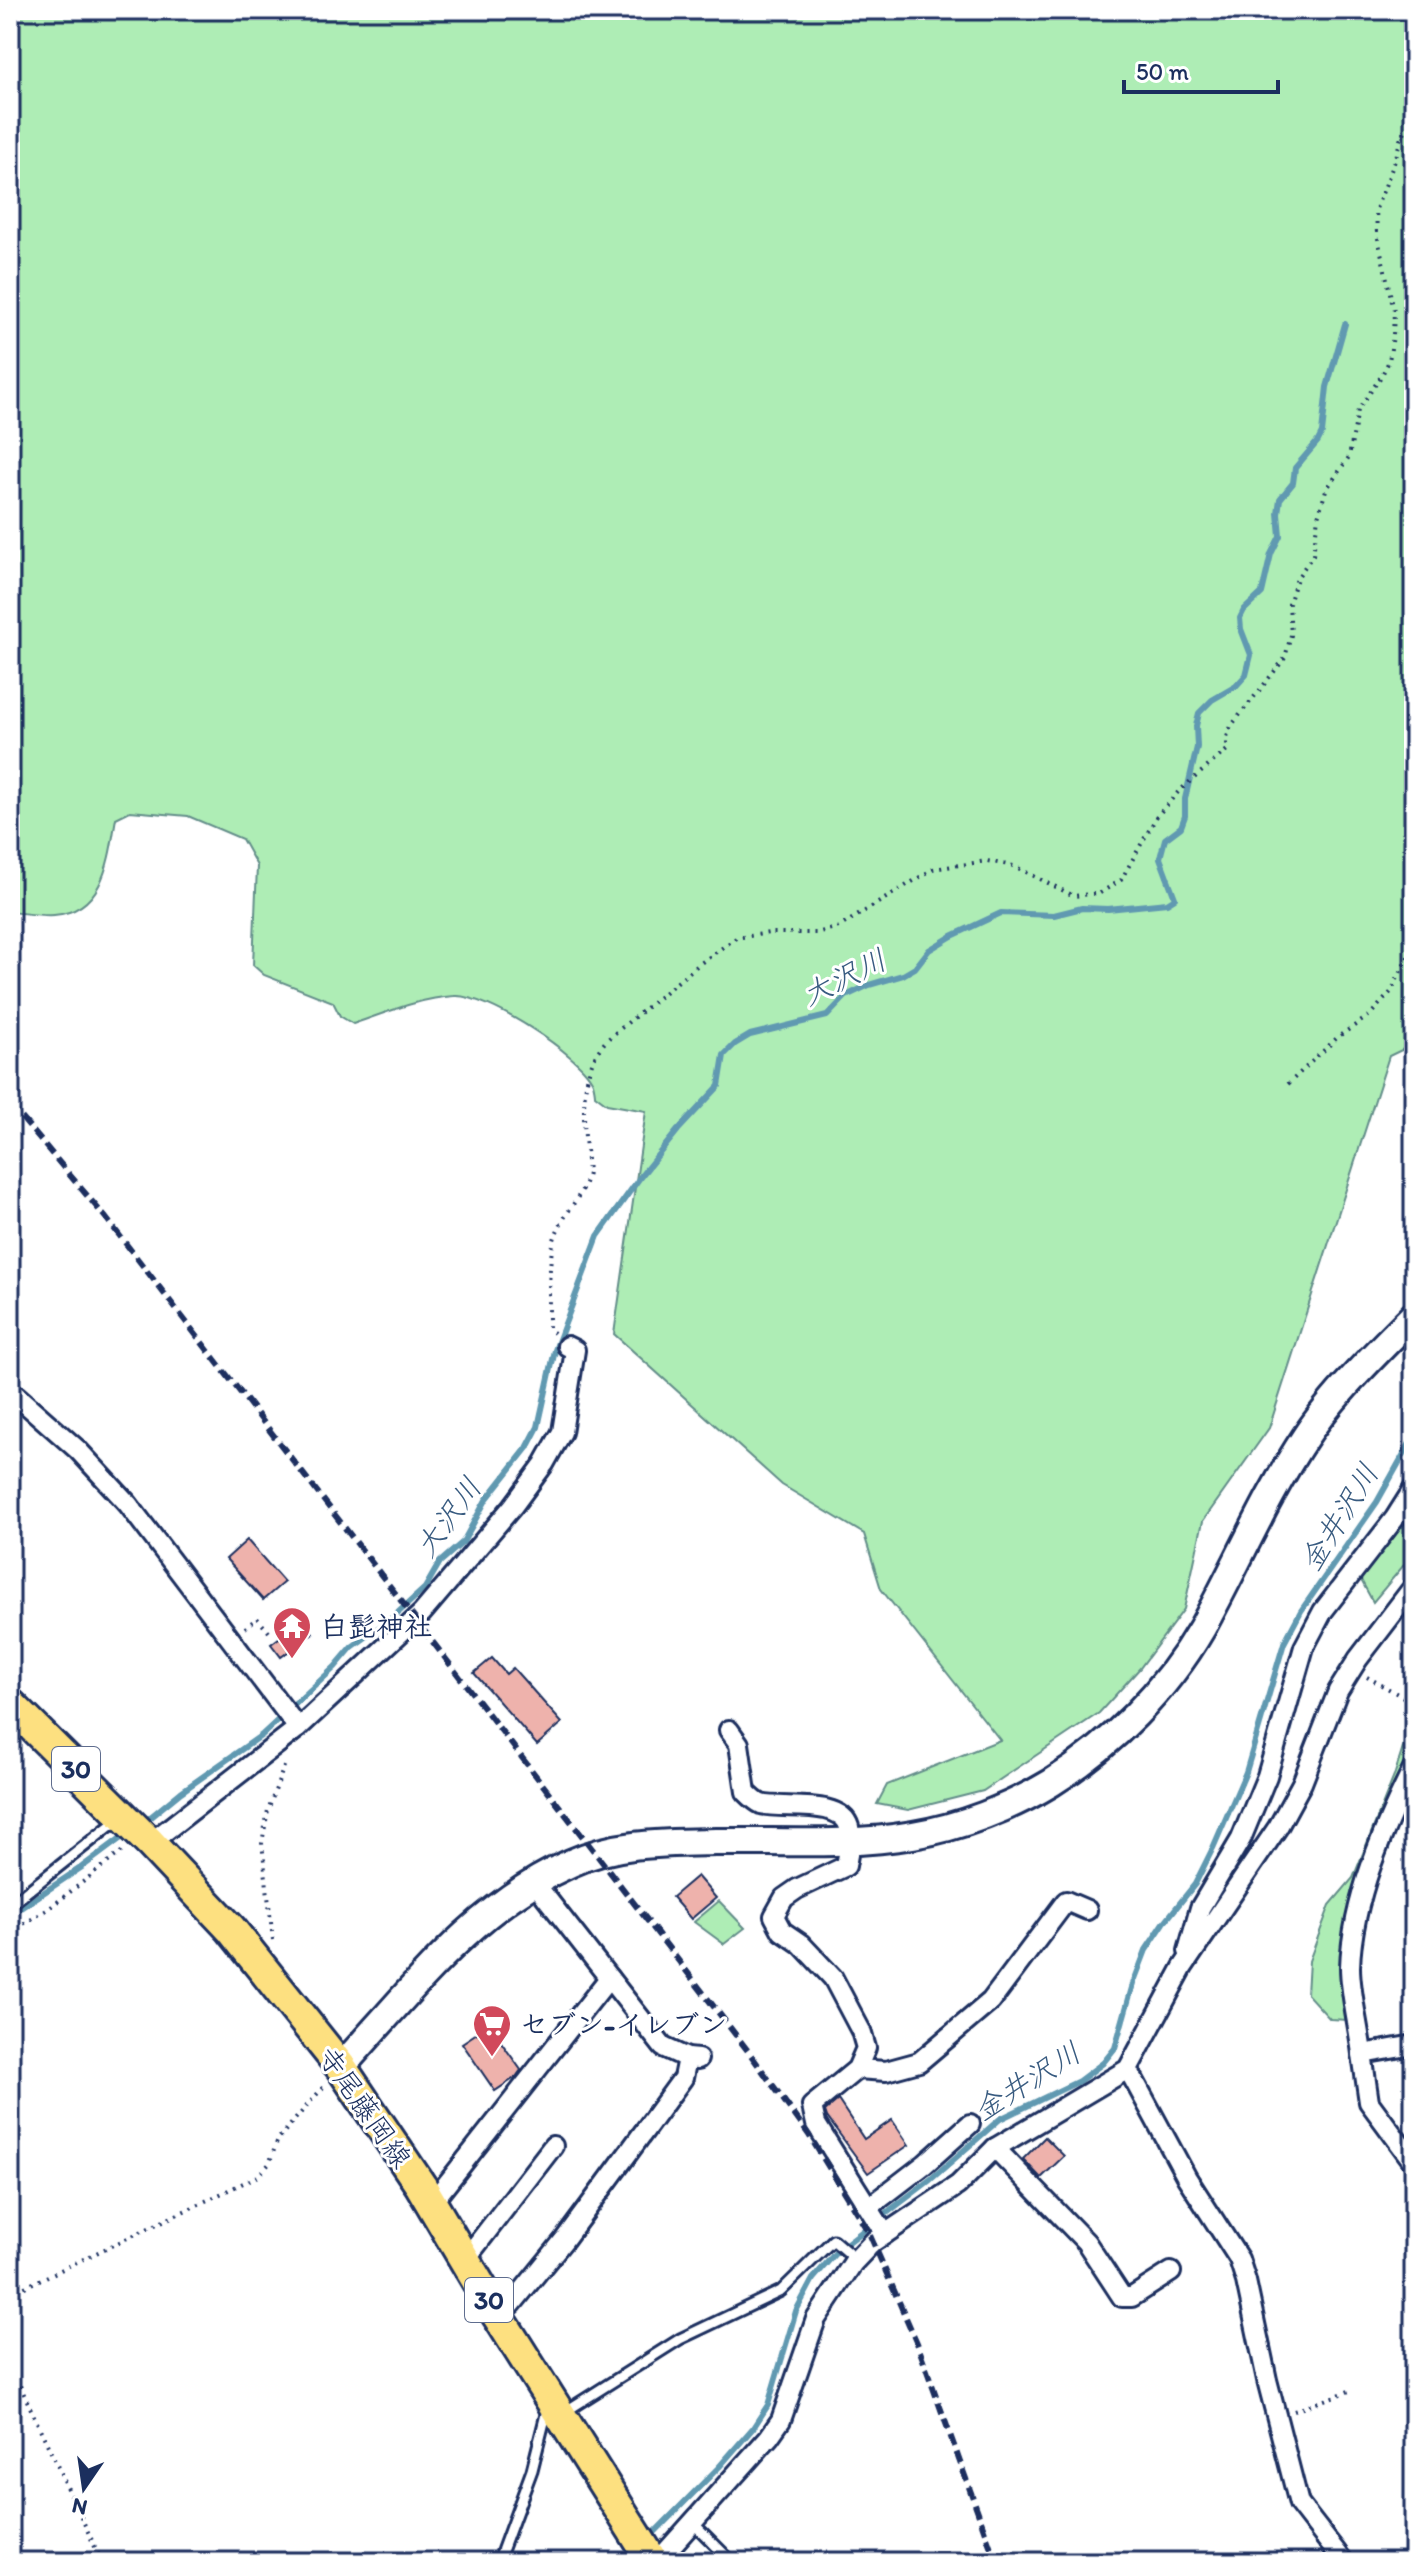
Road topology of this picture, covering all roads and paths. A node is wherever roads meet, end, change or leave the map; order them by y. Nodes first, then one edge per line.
1 (1414, 116) edge
2 (1414, 944) edge
3 (1288, 1084) dead end
4 (1414, 1315) edge
5 (552, 1331) dead end
6 (567, 1346) dead end
7 (10, 1390) edge
8 (1414, 1488) edge
9 (1414, 1586) edge
10 (269, 1632) dead end
11 (231, 1639) junction
12 (1351, 1669) junction
13 (1414, 1703) edge
14 (10, 1704) edge
15 (298, 1728) junction
16 (729, 1730) dead end
17 (1414, 1767) edge
18 (139, 1831) junction
19 (850, 1841) junction
20 (534, 1882) junction
21 (10, 1905) edge
22 (1087, 1910) dead end
23 (10, 1932) edge
24 (274, 1944) dead end
25 (1183, 1967) junction
26 (609, 1978) junction
27 (1414, 2045) edge
28 (1362, 2054) junction
29 (341, 2067) junction
30 (857, 2069) junction
31 (1128, 2069) junction
32 (970, 2124) dead end
33 (553, 2146) dead end
34 (995, 2148) junction
35 (1414, 2163) edge
36 (431, 2204) junction
37 (877, 2221) junction
38 (465, 2260) junction
39 (855, 2260) junction
40 (1171, 2272) dead end
41 (10, 2294) edge
42 (498, 2316) junction
43 (10, 2364) edge
44 (1352, 2390) dead end
45 (555, 2406) junction
46 (1277, 2418) junction
47 (693, 2523) junction
48 (649, 2553) edge
49 (102, 2562) edge
50 (498, 2562) edge
51 (732, 2562) edge
52 (1344, 2562) edge

1 - 5 path
2 - 3 path
4 - 19 street
6 - 15 street
7 - 11 street
8 - 25 street
9 - 12 street
10 - 11 path
11 - 15 street
12 - 13 path
12 - 25 street
14 - 18 main road, 寺尾藤岡線 / 30
15 - 18 street
15 - 24 path
16 - 19 street
17 - 28 street
18 - 21 lane
18 - 23 path
18 - 29 main road, 寺尾藤岡線 / 30
19 - 20 street
19 - 30 street
20 - 26 street
20 - 29 street
22 - 30 street
25 - 31 street
26 - 36 street
26 - 42 street
27 - 28 street
28 - 35 street
29 - 36 main road, 寺尾藤岡線 / 30
29 - 41 path
30 - 37 street
31 - 34 street
31 - 46 street
32 - 37 street
33 - 38 street
34 - 37 street
34 - 40 street
36 - 38 main road, 寺尾藤岡線 / 30
37 - 39 street
38 - 42 main road, 寺尾藤岡線 / 30
39 - 45 lane
39 - 47 street
42 - 45 main road, 寺尾藤岡線 / 30
43 - 49 path
44 - 46 path
45 - 48 main road, 寺尾藤岡線 / 30
45 - 50 lane
46 - 52 street
47 - 48 street
47 - 51 lane

